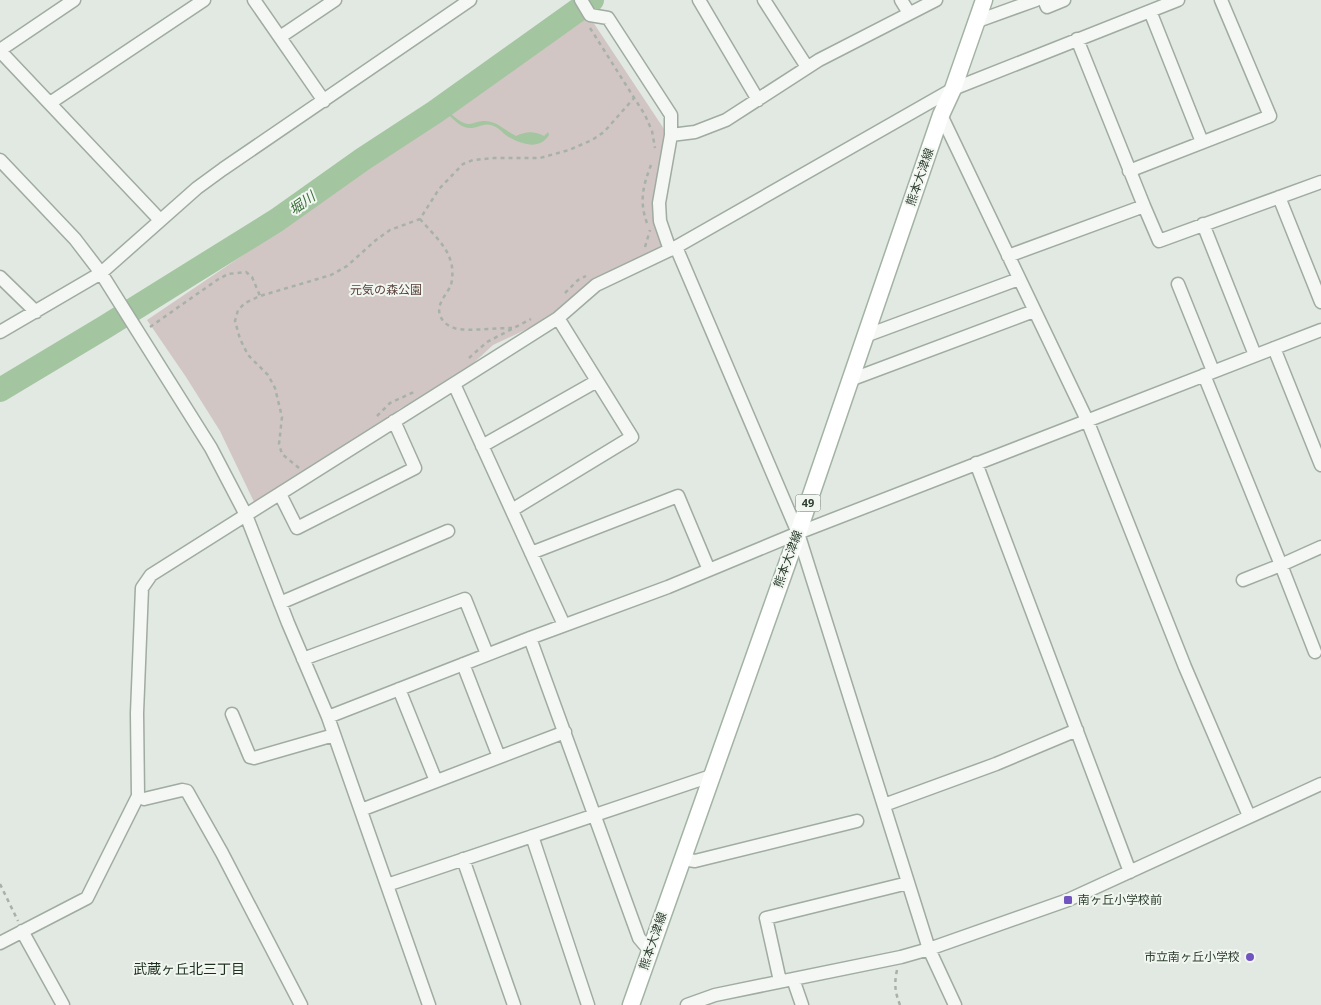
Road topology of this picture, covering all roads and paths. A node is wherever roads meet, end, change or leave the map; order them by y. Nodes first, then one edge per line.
1 (74, 0) edge
2 (204, 0) edge
3 (254, 0) edge
4 (335, 0) edge
5 (581, 0) edge
6 (699, 0) edge
7 (764, 0) edge
8 (901, 0) edge
9 (936, 0) edge
10 (984, 0) edge
11 (1036, 0) edge
12 (1044, 0) edge
13 (1064, 0) edge
14 (1178, 0) edge
15 (1221, 0) edge
16 (468, 1) edge
17 (1150, 11) junction
18 (909, 13) junction
19 (590, 15) junction
20 (975, 22) junction
21 (280, 38) junction
22 (1077, 39) junction
23 (0, 50) edge
24 (806, 67) junction
25 (952, 89) junction
26 (634, 98) junction
27 (758, 100) junction
28 (324, 101) junction
29 (50, 104) junction
30 (941, 115) junction
31 (671, 135) junction
32 (1202, 142) junction
33 (654, 156) dead end
34 (0, 160) edge
35 (652, 164) dead end
36 (1129, 171) junction
37 (1321, 182) edge
38 (1279, 197) junction
39 (1144, 206) junction
40 (160, 220) junction
41 (420, 220) junction
42 (1203, 224) junction
43 (673, 249) junction
44 (643, 252) dead end
45 (1008, 256) junction
46 (101, 273) junction
47 (586, 276) dead end
48 (0, 277) edge
49 (1019, 279) junction
50 (1178, 284) dead end
51 (565, 294) dead end
52 (260, 296) junction
53 (1321, 302) edge
54 (1034, 311) junction
55 (36, 312) junction
56 (533, 318) dead end
57 (558, 318) junction
58 (512, 328) junction
59 (1321, 330) edge
60 (0, 332) edge
61 (139, 332) junction
62 (865, 336) junction
63 (1274, 348) junction
64 (1255, 355) junction
65 (467, 360) dead end
66 (1208, 373) junction
67 (850, 380) junction
68 (597, 381) junction
69 (454, 384) junction
70 (422, 388) dead end
71 (374, 419) dead end
72 (1087, 420) junction
73 (394, 421) junction
74 (482, 446) junction
75 (976, 463) junction
76 (1321, 465) edge
77 (294, 474) dead end
78 (280, 494) junction
79 (512, 510) junction
80 (246, 516) junction
81 (448, 531) dead end
82 (798, 533) junction
83 (1321, 547) edge
84 (531, 552) junction
85 (1281, 565) junction
86 (709, 570) junction
87 (1243, 580) dead end
88 (280, 603) junction
89 (564, 625) junction
90 (530, 638) junction
91 (1315, 652) dead end
92 (488, 654) junction
93 (303, 659) junction
94 (463, 664) junction
95 (399, 689) junction
96 (232, 714) dead end
97 (328, 717) junction
98 (1077, 730) junction
99 (565, 732) junction
100 (334, 735) junction
101 (499, 757) junction
102 (711, 776) junction
103 (436, 781) junction
104 (1321, 784) edge
105 (138, 796) junction
106 (884, 805) junction
107 (360, 810) junction
108 (595, 815) junction
109 (1249, 816) junction
110 (857, 821) dead end
111 (532, 836) junction
112 (463, 859) junction
113 (682, 859) junction
114 (1130, 872) junction
115 (908, 883) junction
116 (0, 884) edge
117 (387, 884) junction
118 (22, 931) junction
119 (0, 942) edge
120 (929, 949) junction
121 (650, 951) junction
122 (901, 957) junction
123 (786, 980) junction
124 (64, 1005) edge
125 (301, 1005) edge
126 (429, 1005) edge
127 (514, 1005) edge
128 (588, 1005) edge
129 (631, 1005) edge
130 (688, 1005) edge
131 (802, 1005) edge
132 (900, 1005) edge
133 (955, 1005) edge

1 - 23 street
2 - 29 street
3 - 21 street
4 - 21 street
5 - 19 street
6 - 27 street
7 - 24 street
8 - 18 street
9 - 18 street
10 - 20 main road, 熊本大津線 / 49
11 - 20 street
12 - 13 street
14 - 17 street
15 - 32 street
16 - 28 street
17 - 22 street
17 - 32 street
18 - 24 street
19 - 26 path
19 - 31 street
20 - 25 main road, 熊本大津線 / 49
21 - 28 street
22 - 25 street
22 - 36 street
23 - 29 street
24 - 27 street
25 - 30 main road, 熊本大津線 / 49
25 - 43 street
26 - 33 path
26 - 41 path
27 - 31 street
28 - 40 street
29 - 40 street
30 - 45 street
30 - 62 main road, 熊本大津線 / 49
31 - 43 street
32 - 36 street
34 - 46 street
35 - 44 path
36 - 39 street
37 - 38 street
38 - 42 street
38 - 53 street
39 - 42 street
39 - 45 street
40 - 46 street
41 - 52 path
41 - 58 path
42 - 64 street
43 - 57 street
43 - 82 street
45 - 49 street
46 - 55 street
46 - 61 street
47 - 51 path
48 - 55 street
49 - 54 street
49 - 62 street
50 - 66 street
52 - 61 path
52 - 77 path
54 - 67 street
54 - 72 street
55 - 60 street
56 - 58 path
57 - 68 street
57 - 69 street
58 - 65 path
59 - 63 street
61 - 80 street
62 - 67 main road, 熊本大津線 / 49
63 - 64 street
63 - 76 street
64 - 66 street
66 - 72 street
66 - 85 street
67 - 82 main road, 熊本大津線 / 49
68 - 74 street
68 - 79 street
69 - 73 street
69 - 74 street
70 - 71 path
72 - 75 street
72 - 109 street
73 - 78 street
73 - 78 street
74 - 79 street
75 - 82 street
75 - 98 street
78 - 80 street
79 - 84 street
80 - 88 street
80 - 105 street
81 - 88 street
82 - 86 street
82 - 102 main road, 熊本大津線 / 49
82 - 106 street
83 - 85 street
84 - 86 street
84 - 89 street
85 - 87 street
85 - 91 street
86 - 89 street
88 - 93 street
89 - 90 street
90 - 92 street
90 - 99 street
92 - 93 street
92 - 94 street
93 - 97 street
94 - 95 street
94 - 101 street
95 - 97 street
95 - 103 street
96 - 100 street
97 - 100 street
98 - 106 street
98 - 114 street
99 - 101 street
99 - 108 street
100 - 107 street
101 - 103 street
102 - 108 street
102 - 113 main road, 熊本大津線 / 49
103 - 107 street
104 - 109 street
105 - 118 street
105 - 125 street
106 - 115 street
107 - 117 street
108 - 111 street
108 - 121 street
109 - 114 street
110 - 113 street
111 - 112 street
111 - 128 street
112 - 117 street
112 - 127 street
113 - 121 main road, 熊本大津線 / 49
114 - 120 street
115 - 120 street
115 - 123 street
116 - 118 path
117 - 126 street
118 - 119 street
118 - 124 street
120 - 122 street
120 - 133 street
121 - 129 main road, 熊本大津線 / 49
122 - 123 street
122 - 132 path
123 - 130 street
123 - 131 street

